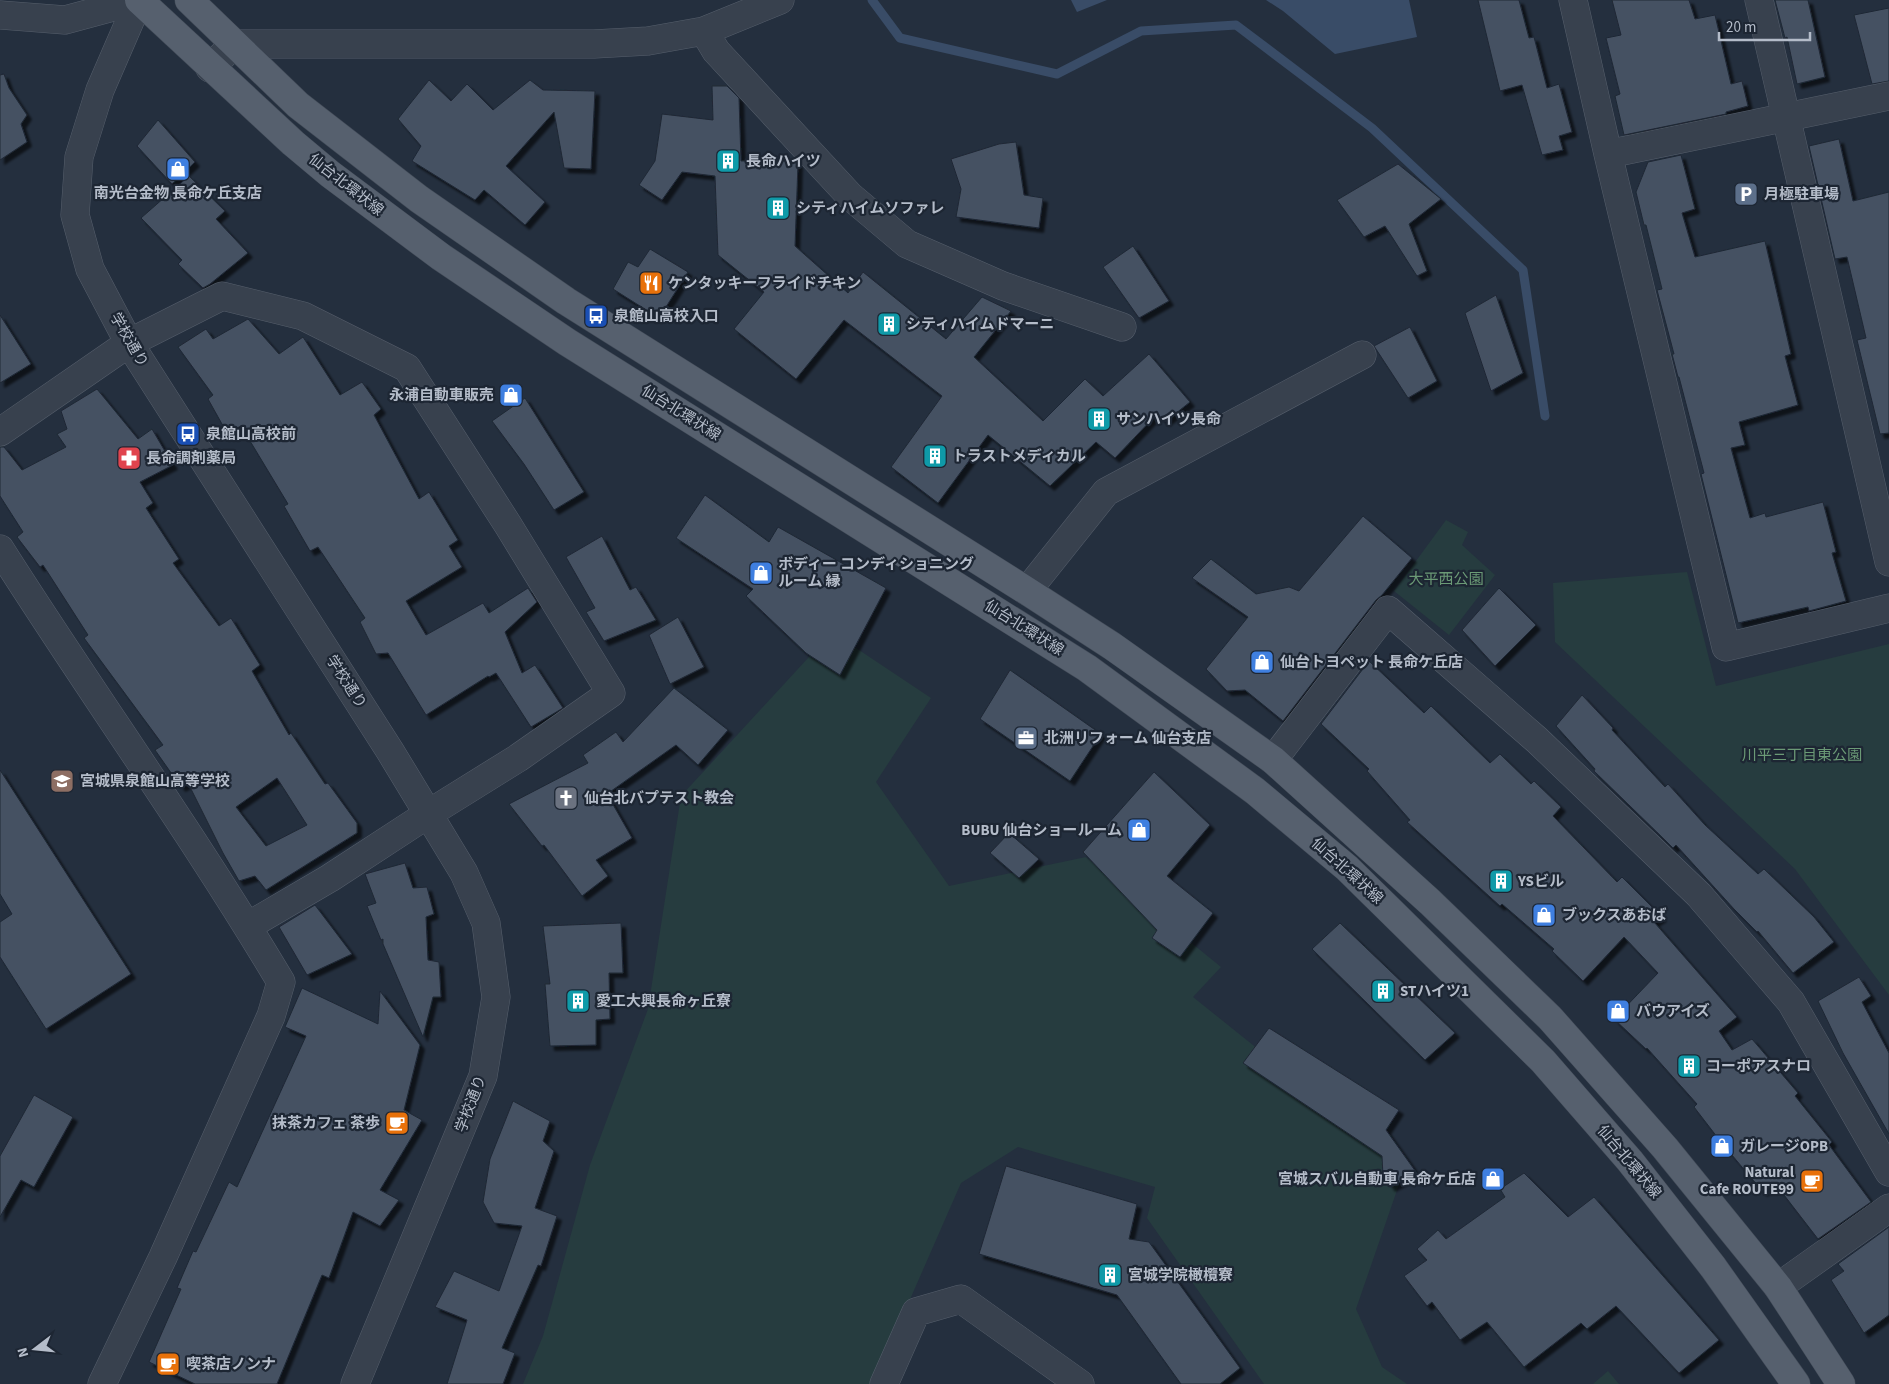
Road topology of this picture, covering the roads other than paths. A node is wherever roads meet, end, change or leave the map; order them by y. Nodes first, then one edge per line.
1 (139, 0) edge
2 (189, 0) edge
3 (780, 0) edge
4 (1573, 0) edge
5 (1759, 0) edge
6 (0, 15) edge
7 (704, 31) junction
8 (234, 44) junction
9 (210, 68) junction
10 (1889, 96) edge
11 (1787, 117) junction
12 (1608, 154) junction
13 (1122, 328) dead end
14 (129, 343) junction
15 (1362, 354) dead end
16 (0, 432) edge
17 (0, 549) edge
18 (1889, 562) edge
19 (1027, 590) junction
20 (1889, 608) edge
21 (1273, 760) junction
22 (428, 814) junction
23 (248, 926) junction
24 (1889, 1172) edge
25 (1889, 1208) edge
26 (1778, 1287) junction
27 (102, 1384) edge
28 (355, 1384) edge
29 (884, 1384) edge
30 (1080, 1384) edge
31 (1796, 1384) edge
32 (1841, 1384) edge

1 - 6 street
1 - 9 main road, 仙台北環状線
1 - 14 street, 学校通り
2 - 8 main road
3 - 7 street
4 - 12 street
5 - 11 street
7 - 8 street
7 - 13 street
8 - 9 street
8 - 19 main road
9 - 31 main road, 仙台北環状線
10 - 11 street
11 - 12 street
11 - 18 street
12 - 20 street
14 - 16 street
14 - 22 street, 学校通り
14 - 22 street
15 - 19 street
17 - 23 street
19 - 21 main road
21 - 24 street
21 - 26 main road
22 - 23 street
22 - 28 street, 学校通り
23 - 27 street
25 - 26 street
26 - 32 main road
29 - 30 street

